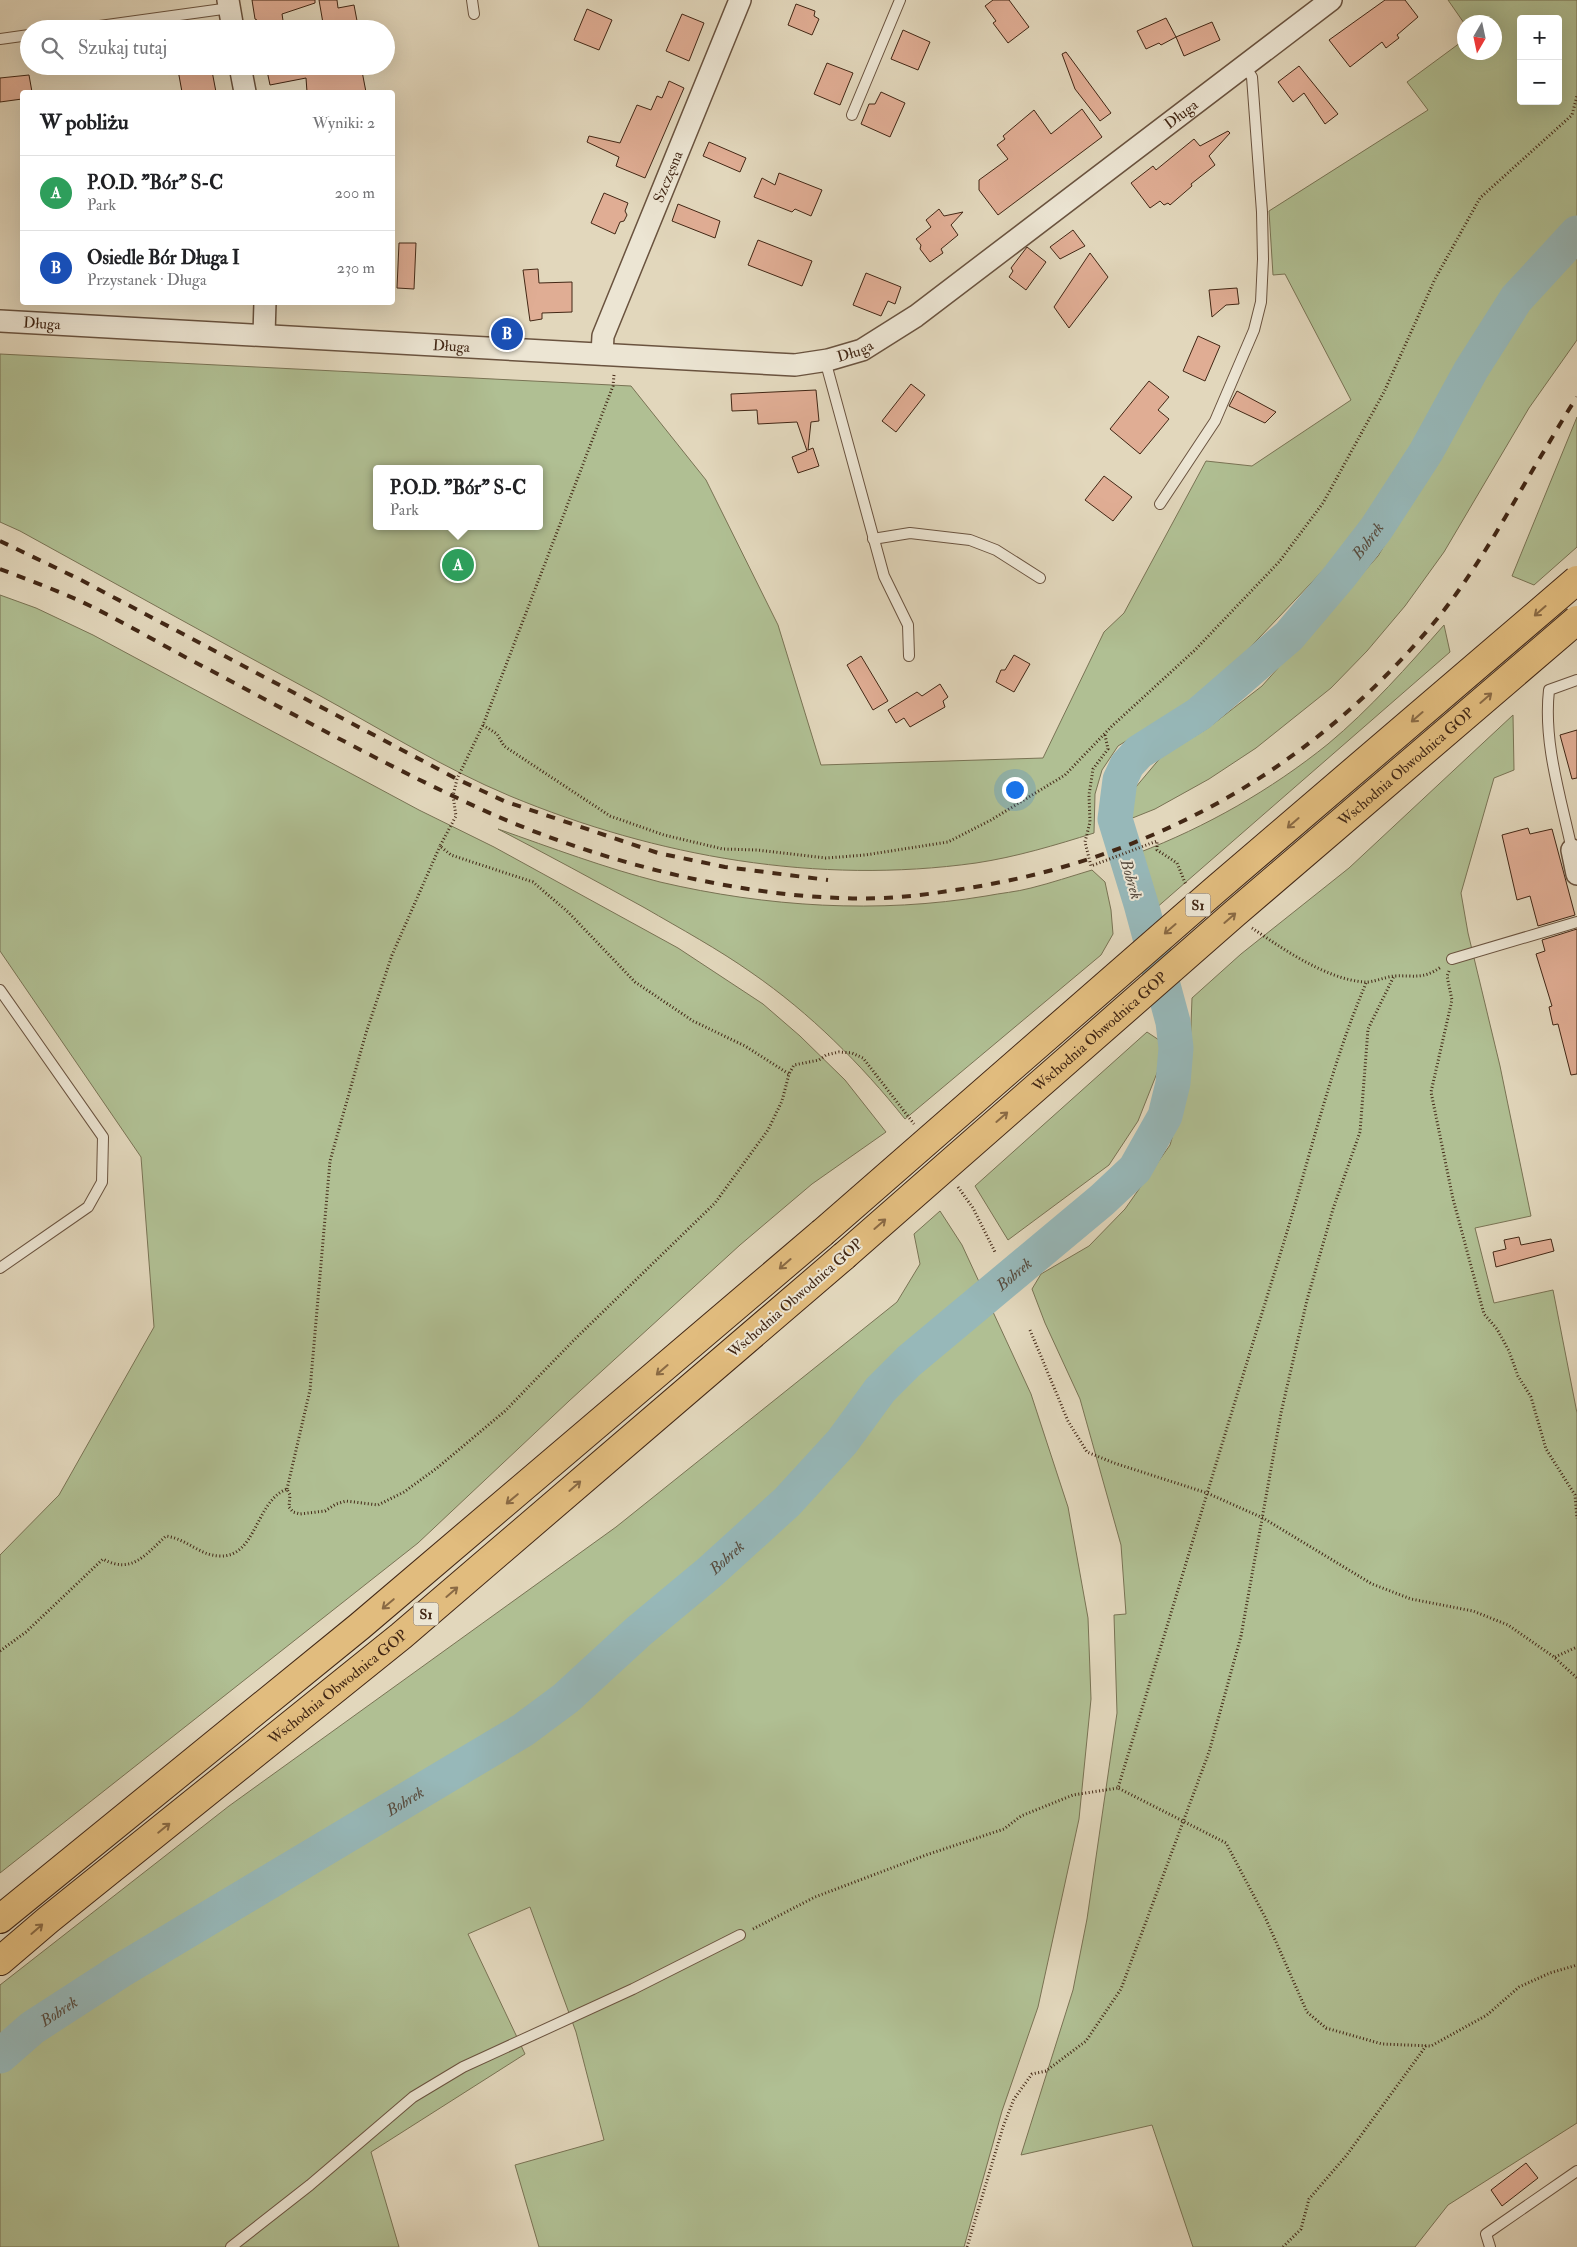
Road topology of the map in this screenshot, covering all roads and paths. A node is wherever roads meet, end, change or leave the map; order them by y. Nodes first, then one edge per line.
1 (472, 0) edge
2 (740, 0) edge
3 (900, 0) edge
4 (1331, 0) edge
5 (230, 12) edge
6 (474, 14) dead end
7 (158, 20) edge
8 (20, 36) edge
9 (0, 39) edge
10 (1244, 65) junction
11 (242, 75) edge
12 (245, 90) edge
13 (1577, 96) edge
14 (852, 115) dead end
15 (265, 305) edge
16 (0, 321) edge
17 (264, 336) junction
18 (609, 354) junction
19 (825, 360) junction
20 (1160, 504) dead end
21 (873, 539) junction
22 (1040, 578) dead end
23 (1577, 580) edge
24 (1577, 620) edge
25 (909, 656) dead end
26 (1577, 680) edge
27 (483, 726) junction
28 (1105, 734) junction
29 (440, 846) junction
30 (1572, 850) joint
31 (1577, 874) edge
32 (1187, 886) dead end
33 (1577, 922) edge
34 (1244, 924) dead end
35 (1452, 959) junction
36 (1394, 976) junction
37 (1366, 983) junction
38 (0, 990) edge
39 (789, 1074) junction
40 (915, 1124) dead end
41 (0, 1268) edge
42 (1030, 1330) dead end
43 (287, 1489) junction
44 (1206, 1493) junction
45 (1264, 1518) junction
46 (1577, 1519) edge
47 (1577, 1647) edge
48 (0, 1651) edge
49 (1554, 1657) junction
50 (1577, 1678) edge
51 (1118, 1788) junction
52 (1184, 1821) junction
53 (0, 1919) edge
54 (740, 1935) joint
55 (0, 1961) edge
56 (1577, 1965) edge
57 (1426, 2045) junction
58 (1577, 2171) edge
59 (231, 2247) edge
60 (966, 2247) edge
61 (1283, 2247) edge
62 (1490, 2247) edge

1 - 6 lane
2 - 18 street, Szczęsna
3 - 14 lane
4 - 10 street, Długa
5 - 7 lane
8 - 9 lane
10 - 19 street, Długa
10 - 20 lane
11 - 12 street
13 - 28 path
15 - 17 street
16 - 17 street, Długa
17 - 18 street, Długa
18 - 19 street, Długa
18 - 27 path
19 - 21 lane
21 - 22 lane
21 - 25 lane
23 -> 53 highway, Wschodnia Obwodnica GOP / S1, bridge
55 -> 24 highway, Wschodnia Obwodnica GOP / S1, bridge
26 - 30 lane
27 - 28 path
27 - 29 path
28 - 32 path
29 - 39 path
29 - 43 path
30 - 31 street
33 - 35 lane
34 - 37 path
35 - 36 path
35 - 46 path
36 - 37 path
36 - 45 path
37 - 44 path
38 - 41 lane
39 - 40 path
39 - 43 path
42 - 44 path
43 - 48 path
44 - 45 path
44 - 51 path
45 - 49 path
45 - 52 path
47 - 49 path
49 - 50 path
51 - 52 path
51 - 54 path
52 - 57 path
52 - 60 path
54 - 59 lane
56 - 57 path
57 - 61 path
58 - 62 lane

